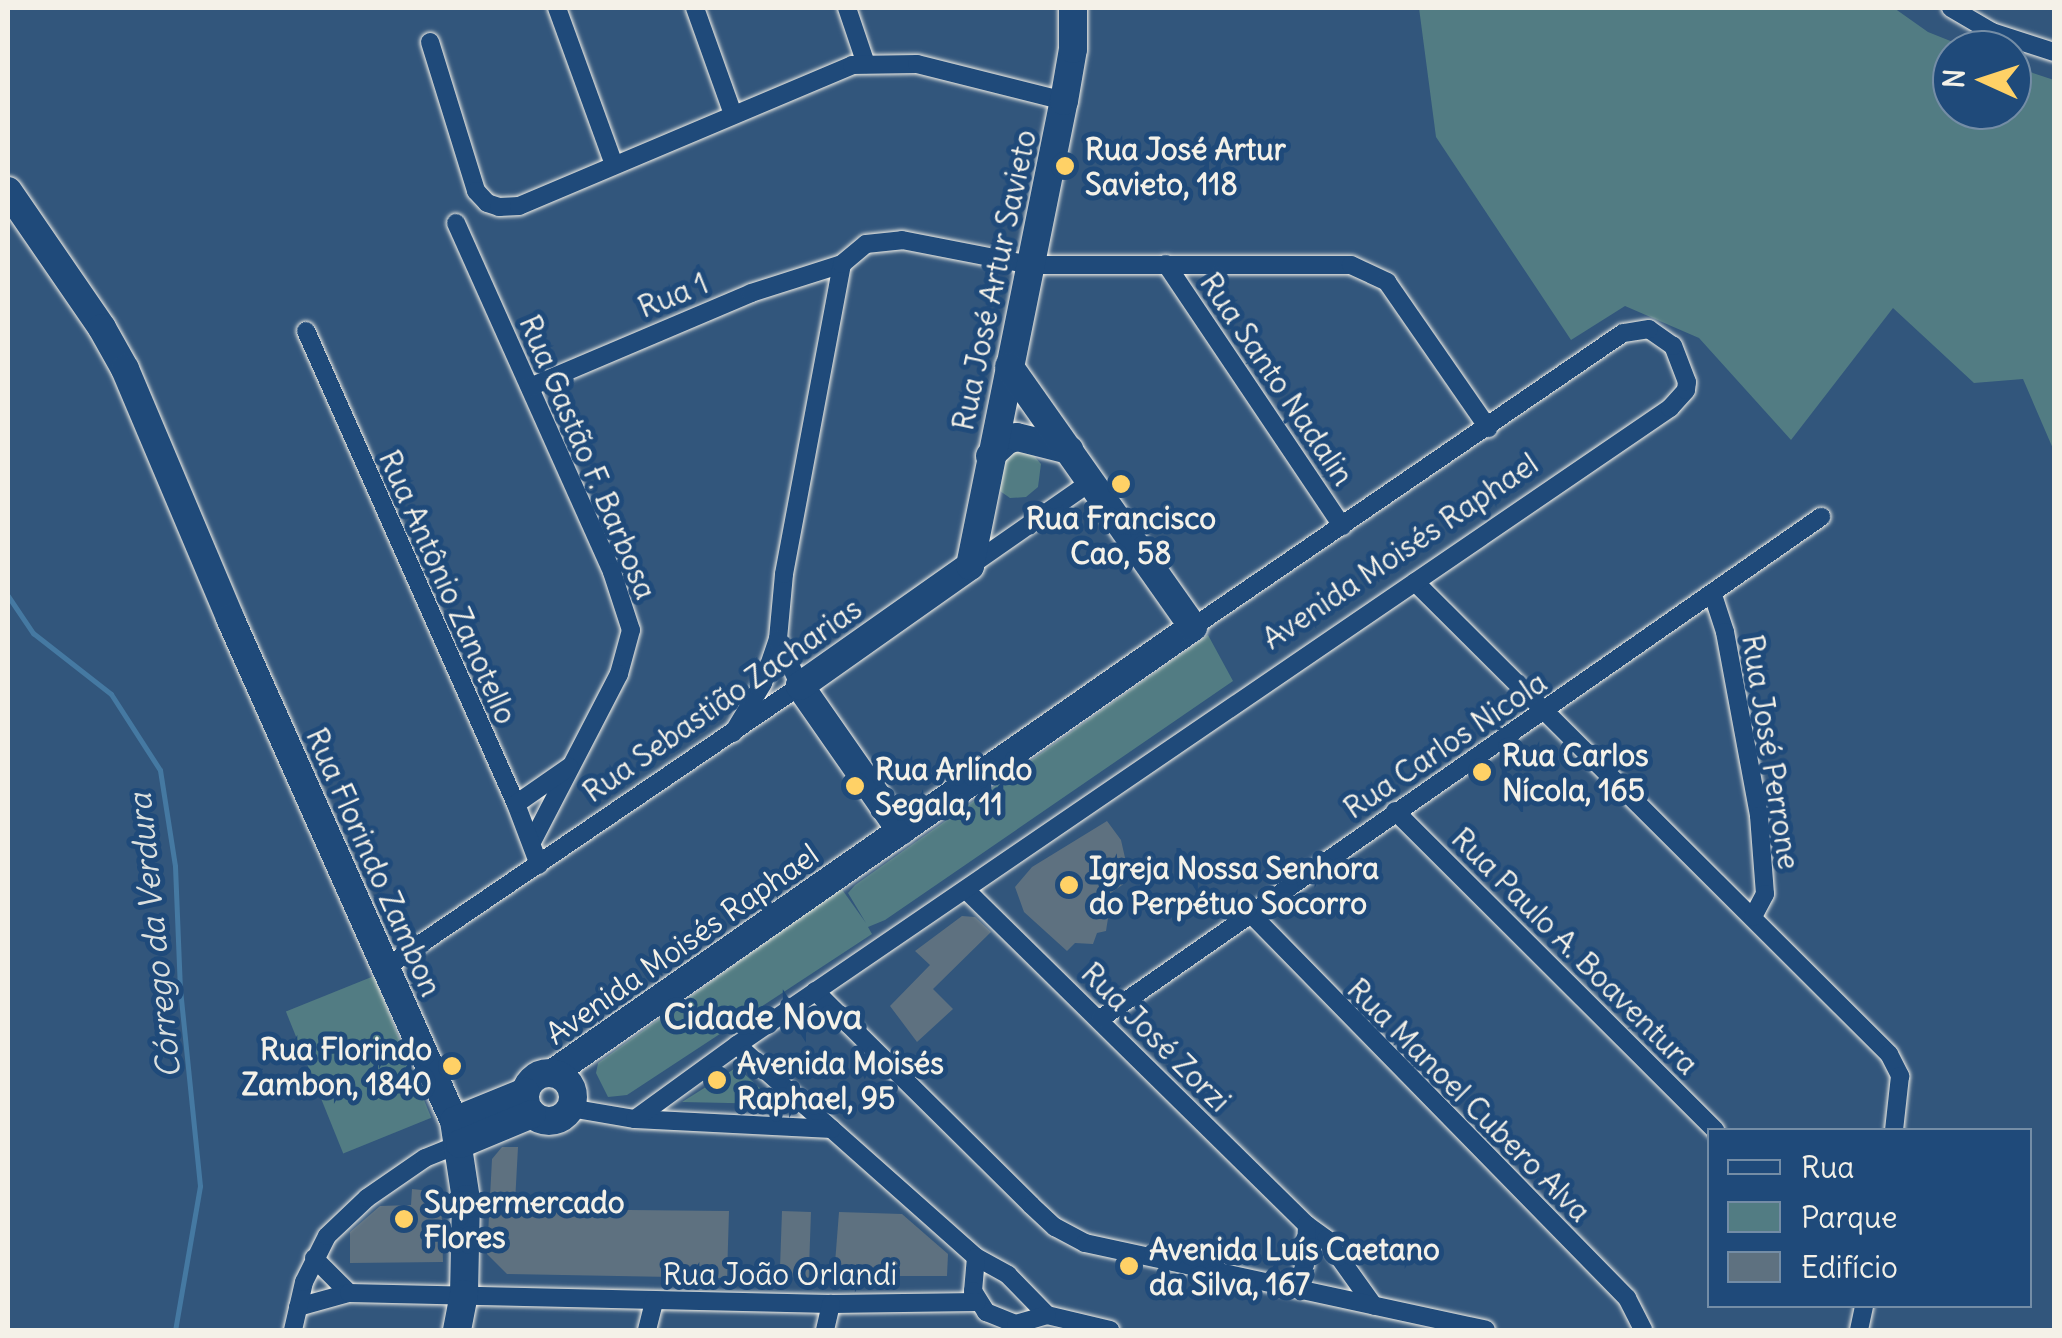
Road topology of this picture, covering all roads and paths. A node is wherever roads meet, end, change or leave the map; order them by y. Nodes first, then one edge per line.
1 (557, 8) edge
2 (695, 8) edge
3 (847, 8) edge
4 (1074, 8) edge
5 (1952, 8) edge
6 (430, 42) dead end
7 (2054, 52) edge
8 (866, 64) junction
9 (1064, 100) junction
10 (733, 114) junction
11 (614, 165) junction
12 (8, 191) edge
13 (456, 223) dead end
14 (842, 264) junction
15 (1166, 264) junction
16 (1031, 265) junction
17 (306, 331) dead end
18 (1009, 366) junction
19 (530, 387) junction
20 (1488, 428) junction
21 (1070, 450) junction
22 (990, 456) junction
23 (1092, 480) junction
24 (1821, 517) dead end
25 (1342, 526) junction
26 (970, 566) junction
27 (1415, 582) junction
28 (1713, 594) junction
29 (1193, 627) junction
30 (778, 639) junction
31 (800, 686) junction
32 (1548, 710) junction
33 (733, 733) junction
34 (569, 766) junction
35 (516, 804) junction
36 (1395, 811) junction
37 (901, 832) junction
38 (532, 842) junction
39 (538, 865) junction
40 (966, 890) junction
41 (1250, 913) junction
42 (1753, 917) junction
43 (385, 968) junction
44 (815, 990) junction
45 (1100, 1019) junction
46 (737, 1044) junction
47 (552, 1074) junction
48 (529, 1103) junction
49 (570, 1108) junction
50 (635, 1119) junction
51 (1713, 1128) edge
52 (1894, 1128) edge
53 (832, 1129) junction
54 (449, 1140) junction
55 (1306, 1226) junction
56 (976, 1257) junction
57 (314, 1258) junction
58 (1286, 1287) junction
59 (349, 1293) junction
60 (464, 1294) junction
61 (654, 1301) junction
62 (977, 1302) junction
63 (831, 1304) junction
64 (1374, 1306) junction
65 (298, 1308) junction
66 (1046, 1315) junction
67 (1007, 1327) edge
68 (293, 1330) edge
69 (457, 1330) edge
70 (647, 1330) edge
71 (825, 1330) edge
72 (1110, 1330) edge
73 (1486, 1330) edge
74 (1643, 1330) edge

1 - 11 street
2 - 10 street
3 - 8 street
4 - 9 street, Rua José Artur Savieto
5 - 7 street
6 - 11 street
8 - 9 street
8 - 10 street
9 - 16 street, Rua José Artur Savieto
10 - 11 street
12 - 43 street, Rua Florindo Zambon
13 - 19 street, Rua Gastão F. Barbosa
14 - 16 street, Rua 1
14 - 19 street, Rua 1
14 - 30 street
15 - 16 street, Rua 1
15 - 20 street, Rua 1
15 - 25 street, Rua Santo Nadalin
16 - 18 street, Rua José Artur Savieto
17 - 35 street, Rua Antônio Zanotello
18 - 21 street
18 - 22 street, Rua José Artur Savieto
19 - 34 street, Rua Gastão F. Barbosa
20 - 25 street, Avenida Moisés Raphael
20 - 27 street, Avenida Moisés Raphael
21 - 22 street
21 - 23 street
22 - 26 street, Rua José Artur Savieto
23 - 26 street, Rua Sebastião Zacharias
23 - 29 street
24 - 28 street, Rua Carlos Nicola
25 - 29 street, Avenida Moisés Raphael
26 - 31 street, Rua Sebastião Zacharias
27 - 32 street
27 - 40 street, Avenida Moisés Raphael
28 - 32 street, Rua Carlos Nicola
28 - 42 street, Rua José Perrone
29 - 37 street, Avenida Moisés Raphael
30 - 31 street
30 - 33 street
31 - 33 street, Rua Sebastião Zacharias
31 - 37 street
32 - 36 street, Rua Carlos Nicola
32 - 42 street
33 - 39 street, Rua Sebastião Zacharias
34 - 35 street
34 - 38 street, Rua Gastão F. Barbosa
35 - 38 street, Rua Antônio Zanotello
36 - 41 street, Rua Carlos Nicola
36 - 51 street, Rua Paulo A. Boaventura
37 - 47 street, Avenida Moisés Raphael
38 - 39 street, Rua Antônio Zanotello
39 - 43 street, Rua Sebastião Zacharias
40 - 44 street, Avenida Moisés Raphael
40 - 45 street, Rua José Zorzi
41 - 45 street, Rua Carlos Nicola
41 - 74 street, Rua Manoel Cubero Alva
42 - 52 street
43 - 54 street, Rua Florindo Zambon
44 - 46 street, Avenida Moisés Raphael
44 - 58 street
45 - 55 street, Rua José Zorzi
46 - 50 street, Avenida Moisés Raphael
46 - 53 street
47 - 48 street
47 - 49 street
48 - 49 street
48 - 54 street
49 - 50 street
50 - 53 street
53 - 56 street
54 - 57 street
54 - 60 street, Rua Florindo Zambon
55 - 58 street
55 - 64 street, Rua José Zorzi
56 - 62 street
56 - 66 street
57 - 59 street
57 - 65 street
58 - 64 street
59 - 60 street, Rua João Orlandi
59 - 65 street, Rua João Orlandi
60 - 61 street, Rua João Orlandi
60 - 69 street, Rua Florindo Zambon
61 - 63 street, Rua João Orlandi
61 - 70 street
62 - 63 street, Rua João Orlandi
62 - 67 street
63 - 71 street
64 - 73 street
65 - 68 street
66 - 67 street
66 - 72 street

